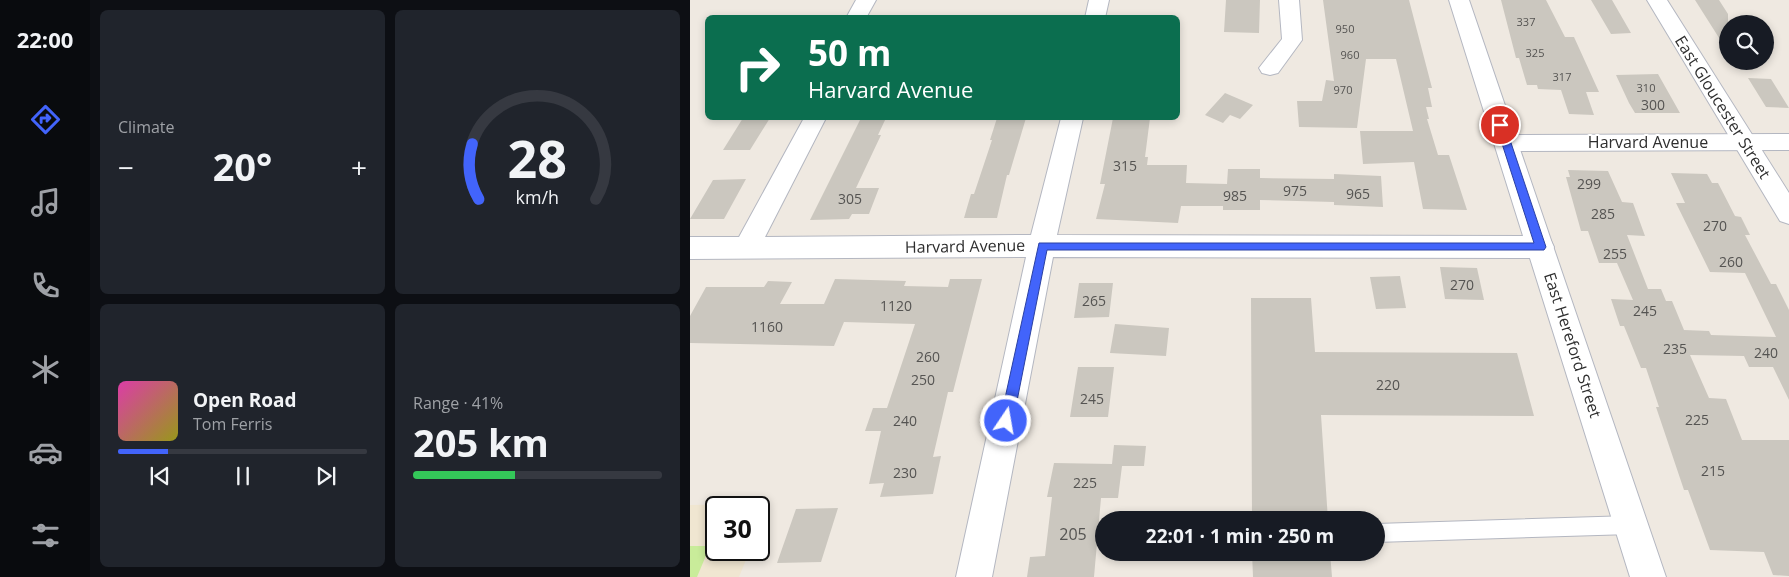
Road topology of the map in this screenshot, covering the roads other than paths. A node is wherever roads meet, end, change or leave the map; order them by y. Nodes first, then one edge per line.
1 (866, 0) edge
2 (1099, 0) edge
3 (1289, 0) edge
4 (1459, 0) edge
5 (1657, 0) edge
6 (858, 15) edge
7 (1096, 15) edge
8 (1270, 68) dead end
9 (814, 120) edge
10 (1072, 120) edge
11 (1745, 142) junction
12 (1789, 142) edge
13 (1506, 143) junction
14 (1789, 214) edge
15 (1042, 246) junction
16 (1541, 247) junction
17 (746, 248) junction
18 (691, 249) edge
19 (1631, 525) junction
20 (1385, 533) edge
21 (974, 577) edge
22 (1648, 577) edge

1 - 6 street
2 - 7 street
3 - 8 street
4 - 13 street, East Hereford Street
5 - 11 street, East Gloucester Street
9 - 17 street
10 - 15 street
11 - 12 street, Harvard Avenue
11 - 13 street, Harvard Avenue
11 - 14 street, East Gloucester Street
13 - 16 street, East Hereford Street
15 - 16 street, Harvard Avenue
15 - 17 street, Harvard Avenue
15 - 21 street
16 - 19 street, East Hereford Street
17 - 18 street, Harvard Avenue
19 - 20 lane
19 - 22 street, East Hereford Street

